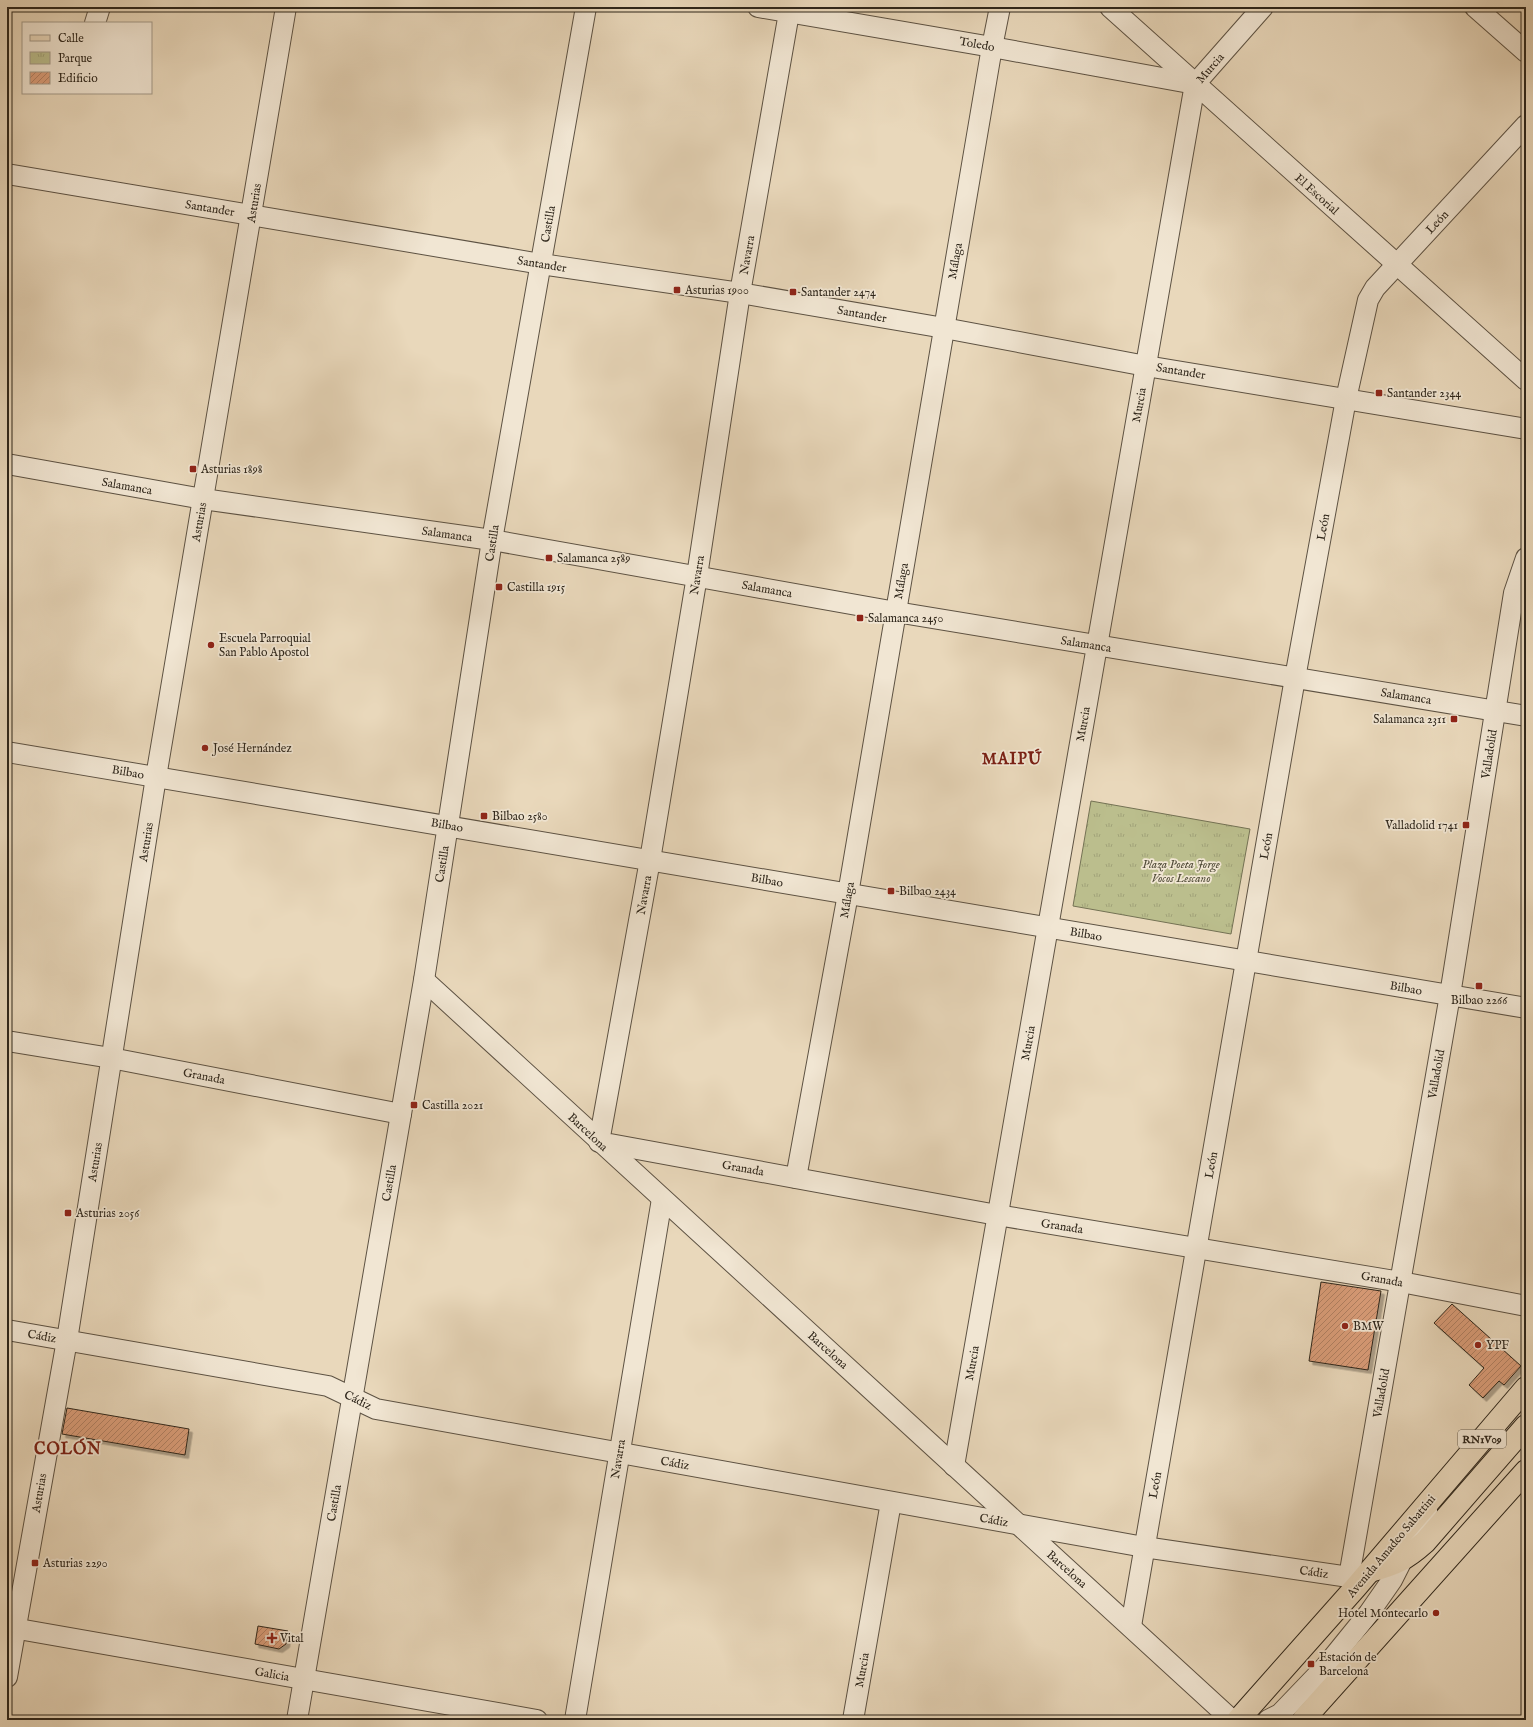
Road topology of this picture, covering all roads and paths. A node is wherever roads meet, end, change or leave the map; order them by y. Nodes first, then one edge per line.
1 (100, 7) edge
2 (286, 7) edge
3 (586, 7) edge
4 (758, 7) edge
5 (1000, 7) edge
6 (1110, 7) edge
7 (1263, 7) edge
8 (1475, 7) edge
9 (789, 10) edge
10 (96, 22) edge
11 (992, 47) junction
12 (1526, 52) edge
13 (1195, 84) junction
14 (1526, 124) edge
15 (7, 174) edge
16 (252, 215) junction
17 (541, 264) junction
18 (1397, 265) junction
19 (740, 293) junction
20 (944, 328) junction
21 (1146, 366) junction
22 (1526, 380) edge
23 (1346, 399) junction
24 (1526, 429) edge
25 (7, 464) edge
26 (203, 499) junction
27 (492, 540) junction
28 (1526, 558) edge
29 (697, 576) junction
30 (896, 612) junction
31 (1097, 646) junction
32 (1296, 678) junction
33 (1496, 711) junction
34 (1526, 716) edge
35 (7, 752) edge
36 (156, 777) junction
37 (448, 826) junction
38 (650, 860) junction
39 (848, 894) junction
40 (1048, 928) junction
41 (1246, 961) junction
42 (424, 980) junction
43 (1450, 995) junction
44 (1526, 1008) edge
45 (7, 1041) edge
46 (111, 1058) junction
47 (401, 1114) junction
48 (599, 1142) junction
49 (796, 1178) junction
50 (662, 1199) junction
51 (997, 1215) junction
52 (1197, 1248) junction
53 (1401, 1282) junction
54 (1526, 1306) edge
55 (7, 1330) edge
56 (66, 1340) junction
57 (1526, 1388) edge
58 (352, 1397) junction
59 (1526, 1426) edge
60 (619, 1453) junction
61 (954, 1466) junction
62 (1526, 1471) edge
63 (1438, 1490) junction
64 (891, 1502) junction
65 (1019, 1525) junction
66 (1144, 1547) junction
67 (1401, 1560) junction
68 (1358, 1578) junction
69 (1131, 1626) junction
70 (11, 1628) edge
71 (7, 1677) edge
72 (304, 1679) junction
73 (297, 1720) edge
74 (537, 1720) edge
75 (575, 1720) edge
76 (853, 1720) edge
77 (1232, 1720) edge
78 (1238, 1720) edge
79 (1268, 1720) edge
80 (1304, 1720) edge

1 - 10 street
2 - 16 street, Asturias
3 - 17 street, Castilla
4 - 9 street, Toledo
5 - 11 street, Málaga
6 - 13 street, El Escorial
7 - 13 street, Murcia
8 - 12 street
9 - 11 street, Toledo
9 - 19 street, Navarra
11 - 13 street, Toledo
11 - 20 street, Málaga
13 - 18 street, El Escorial
13 - 21 street, Murcia
14 - 18 street, León
15 - 16 street, Santander
16 - 17 street, Santander
16 - 26 street, Asturias
17 - 19 street, Santander
17 - 27 street, Castilla
18 - 22 street, El Escorial
18 - 23 street, León
19 - 20 street, Santander
19 - 29 street, Navarra
20 - 21 street, Santander
20 - 30 street, Málaga
21 - 23 street, Santander
21 - 31 street, Murcia
23 - 24 street, Santander
23 - 32 street, León
25 - 26 street, Salamanca
26 - 27 street, Salamanca
26 - 36 street, Asturias
27 - 29 street, Salamanca
27 - 37 street, Castilla
28 - 33 street, Valladolid
29 - 30 street, Salamanca
29 - 38 street, Navarra
30 - 31 street, Salamanca
30 - 39 street, Málaga
31 - 32 street, Salamanca
31 - 40 street, Murcia
32 - 33 street, Salamanca
32 - 41 street, León
33 - 34 street, Salamanca
33 - 43 street, Valladolid
35 - 36 street, Bilbao
36 - 37 street, Bilbao
36 - 46 street, Asturias
37 - 38 street, Bilbao
37 - 42 street, Castilla
38 - 39 street, Bilbao
38 - 48 street, Navarra
39 - 40 street, Bilbao
39 - 49 street, Málaga
40 - 41 street, Bilbao
40 - 51 street, Murcia
41 - 43 street, Bilbao
41 - 52 street, León
42 - 47 street, Castilla
42 - 48 street, Barcelona
43 - 44 street, Bilbao
43 - 53 street, Valladolid
45 - 46 street, Granada
46 - 47 street, Granada
46 - 56 street, Asturias
47 - 58 street, Castilla
48 - 49 street, Granada
48 - 50 street, Barcelona
49 - 51 street, Granada
50 - 60 street, Navarra
50 - 61 street, Barcelona
51 - 52 street, Granada
51 - 61 street, Murcia
52 - 53 street, Granada
52 - 66 street, León
53 - 54 street, Granada
53 - 68 street, Valladolid
55 - 56 street, Cádiz
56 - 58 street, Cádiz
56 - 70 street, Asturias
57 - 63 main road, Avenida Amadeo Sabattini / RN1V09
58 - 60 street, Cádiz
58 - 72 street, Castilla
59 - 67 main road
60 - 64 street, Cádiz
60 - 75 street, Navarra
61 - 65 street, Barcelona
62 - 80 main road
63 - 67 street
63 - 68 main road, Avenida Amadeo Sabattini / RN1V09
64 - 65 street, Cádiz
64 - 76 street, Murcia
65 - 66 street, Cádiz
65 - 69 street, Barcelona
66 - 68 street, Cádiz
66 - 69 street, León
67 - 68 main road
67 - 79 street
68 - 78 main road, Avenida Amadeo Sabattini / RN1V09
69 - 77 street, Barcelona
70 - 71 street, Asturias
70 - 72 street, Galicia
72 - 73 street, Castilla
72 - 74 street, Galicia

